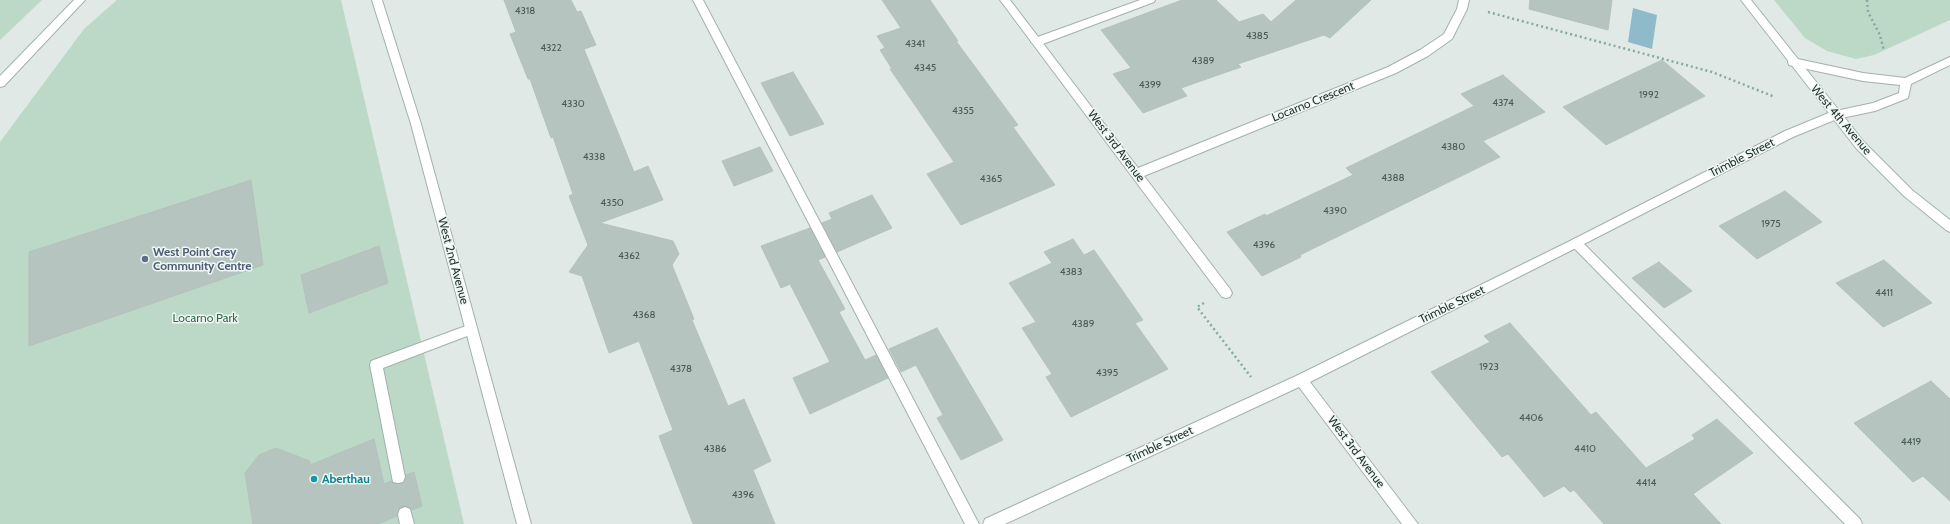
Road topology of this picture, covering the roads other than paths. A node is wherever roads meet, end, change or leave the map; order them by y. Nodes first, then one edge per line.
1 (80, 0) edge
2 (377, 0) edge
3 (698, 0) edge
4 (1005, 0) edge
5 (1150, 0) edge
6 (1464, 0) edge
7 (1746, 0) edge
8 (1036, 42) junction
9 (1950, 61) edge
10 (1793, 62) junction
11 (1906, 82) junction
12 (0, 83) edge
13 (1835, 115) junction
14 (1136, 174) junction
15 (1950, 227) edge
16 (1576, 243) junction
17 (1226, 293) dead end
18 (471, 329) junction
19 (1301, 380) junction
20 (398, 477) dead end
21 (524, 524) edge
22 (972, 524) edge
23 (990, 524) edge
24 (1411, 524) edge
25 (1855, 524) edge

1 - 12 street
2 - 18 street, West 2nd Avenue
3 - 22 street
4 - 8 street, West 3rd Avenue
5 - 8 street
6 - 14 street, Locarno Crescent
7 - 10 street, West 4th Avenue
8 - 14 street, West 3rd Avenue
9 - 11 street
10 - 11 street
10 - 13 street, West 4th Avenue
11 - 13 street, Trimble Street
13 - 15 street, West 4th Avenue
13 - 16 street, Trimble Street
14 - 17 street, West 3rd Avenue
16 - 19 street, Trimble Street
16 - 25 street
18 - 20 street
18 - 21 street, West 2nd Avenue
19 - 23 street, Trimble Street
19 - 24 street, West 3rd Avenue

